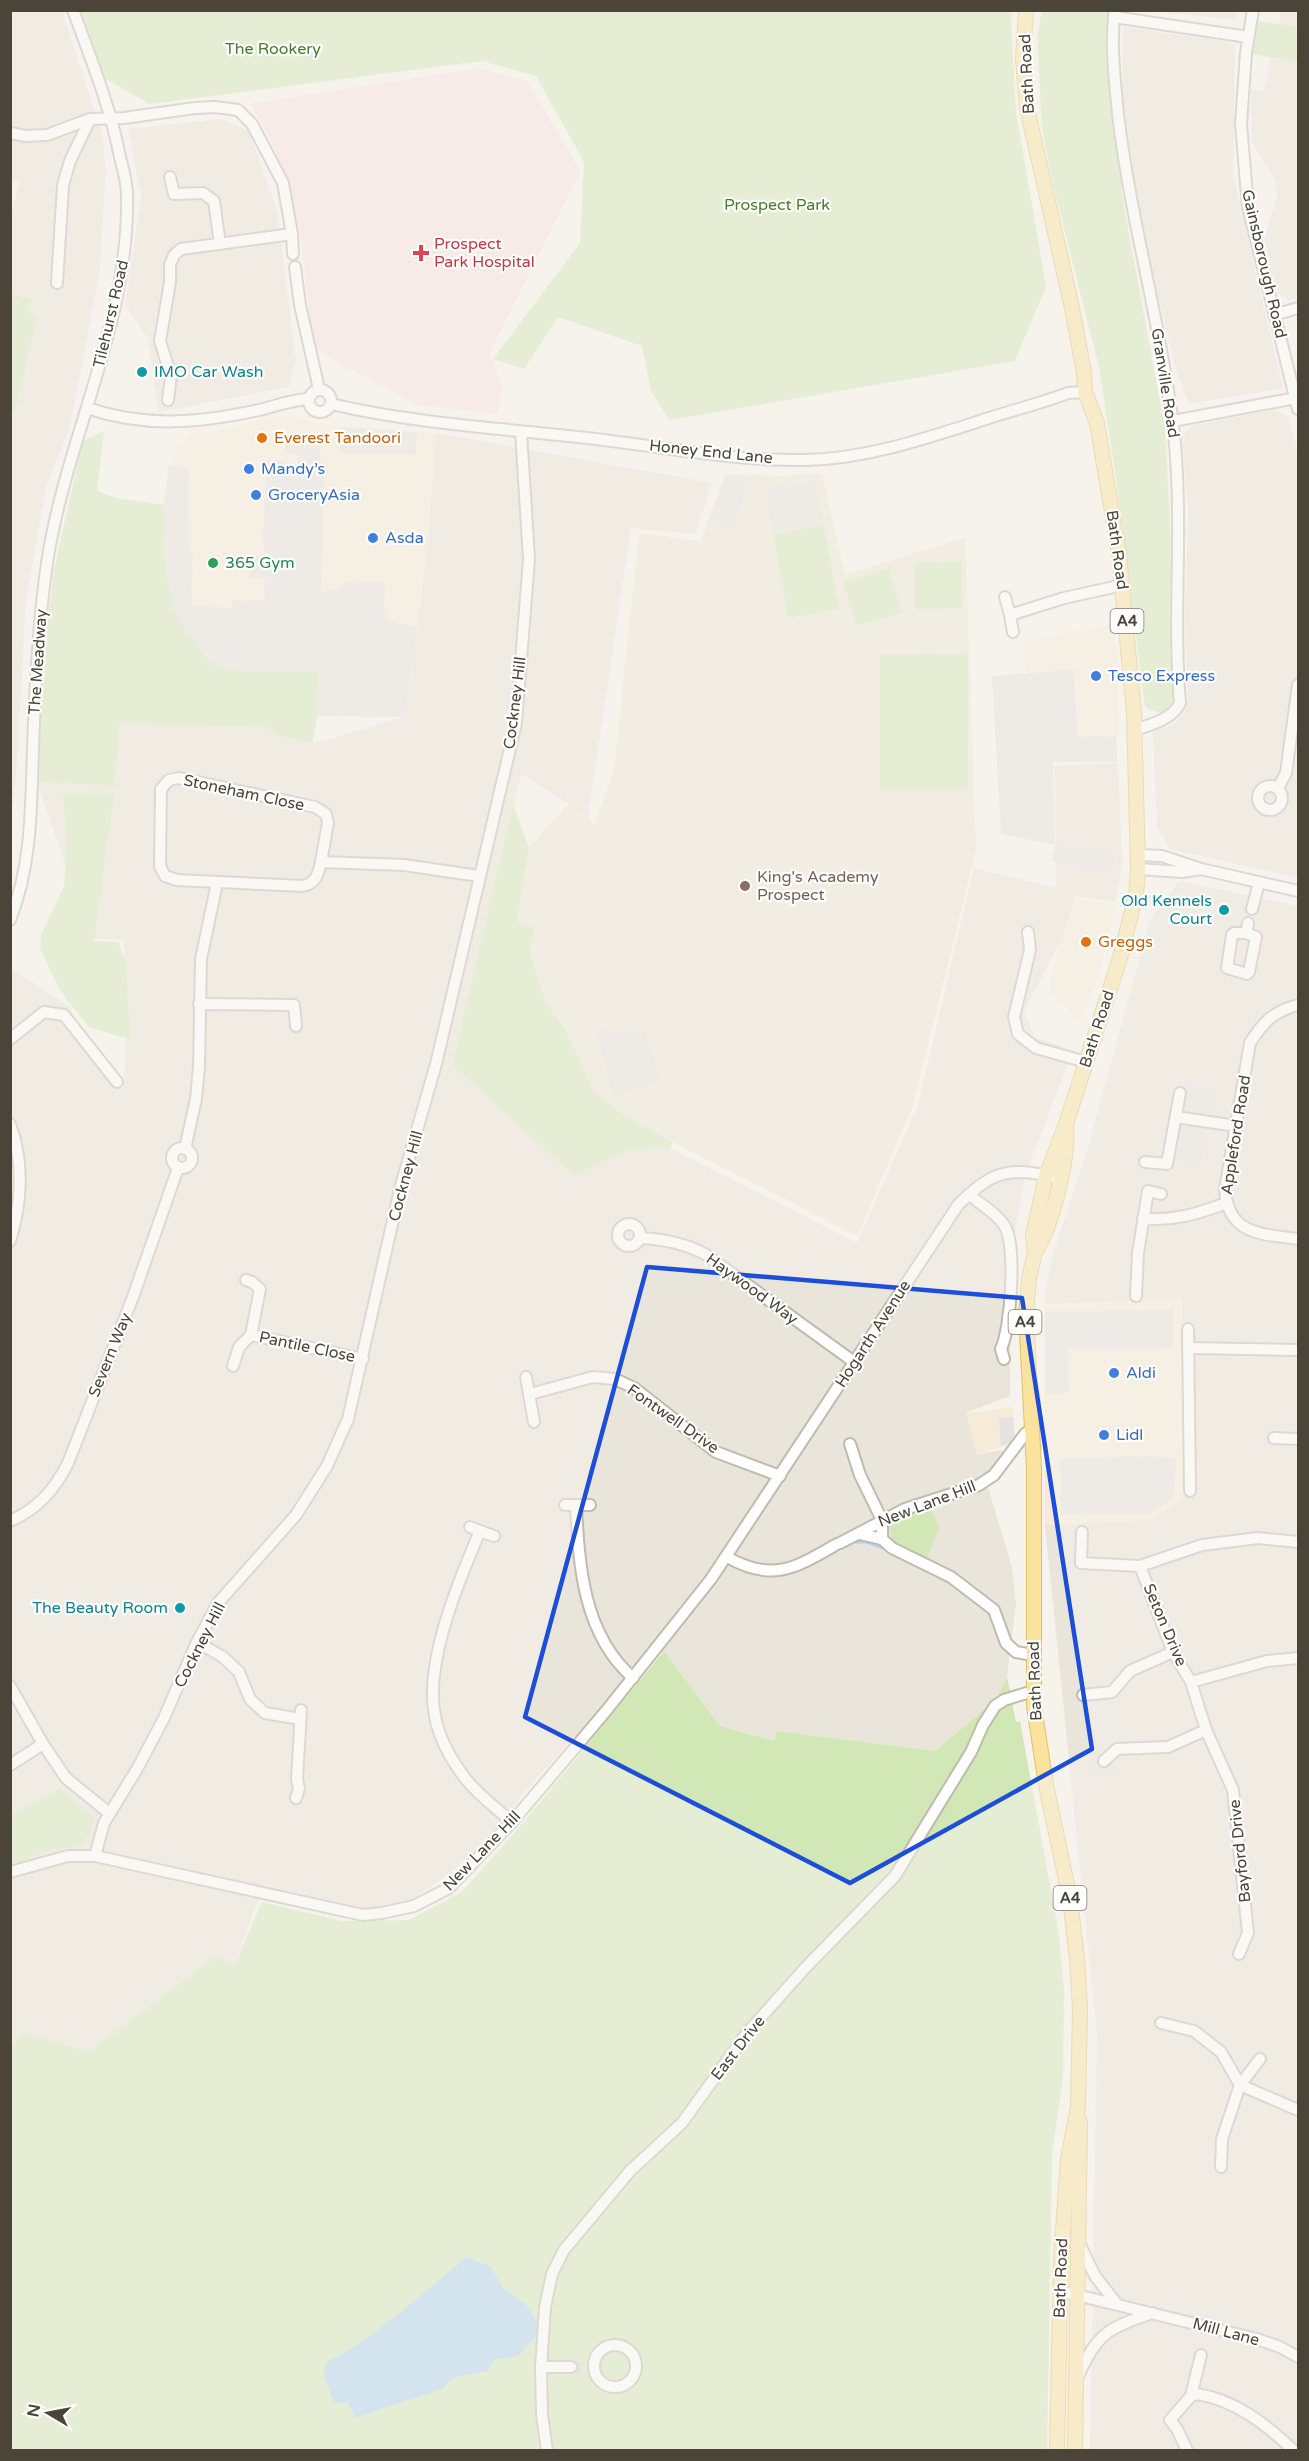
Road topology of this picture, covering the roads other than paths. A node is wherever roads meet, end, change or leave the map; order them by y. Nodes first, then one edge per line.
1 (73, 10) edge
2 (1026, 10) edge
3 (1253, 10) edge
4 (1114, 14) edge
5 (1248, 37) junction
6 (90, 119) junction
7 (113, 119) junction
8 (10, 134) edge
9 (170, 177) dead end
10 (292, 234) junction
11 (220, 244) junction
12 (293, 254) dead end
13 (295, 267) dead end
14 (57, 283) dead end
15 (1299, 308) edge
16 (1274, 315) junction
17 (1294, 373) edge
18 (319, 389) junction
19 (1085, 392) junction
20 (308, 399) junction
21 (168, 400) dead end
22 (1297, 403) edge
23 (330, 404) junction
24 (87, 408) junction
25 (1173, 420) junction
26 (521, 432) junction
27 (1123, 585) junction
28 (1005, 597) dead end
29 (1010, 615) junction
30 (1013, 632) dead end
31 (1299, 685) edge
32 (1134, 730) junction
33 (1278, 788) dead end
34 (321, 862) junction
35 (1138, 862) junction
36 (479, 876) junction
37 (217, 883) junction
38 (1259, 883) junction
39 (1299, 891) edge
40 (1252, 909) dead end
41 (10, 920) edge
42 (1028, 932) dead end
43 (199, 1004) junction
44 (1299, 1005) edge
45 (296, 1026) dead end
46 (10, 1039) edge
47 (1086, 1062) junction
48 (117, 1082) dead end
49 (1180, 1093) dead end
50 (1176, 1117) junction
51 (10, 1124) edge
52 (1236, 1126) junction
53 (1144, 1162) dead end
54 (1053, 1177) junction
55 (969, 1194) junction
56 (1161, 1194) dead end
57 (1226, 1203) junction
58 (1143, 1219) junction
59 (640, 1238) dead end
60 (1299, 1239) edge
61 (10, 1240) edge
62 (246, 1280) dead end
63 (1136, 1296) dead end
64 (1188, 1329) dead end
65 (251, 1335) junction
66 (1188, 1348) junction
67 (1299, 1350) edge
68 (363, 1359) junction
69 (1004, 1359) dead end
70 (854, 1362) junction
71 (232, 1366) dead end
72 (526, 1377) dead end
73 (530, 1394) junction
74 (534, 1422) dead end
75 (1031, 1430) junction
76 (1274, 1438) dead end
77 (1299, 1439) edge
78 (850, 1444) dead end
79 (780, 1476) junction
80 (1190, 1491) dead end
81 (590, 1505) dead end
82 (882, 1520) junction
83 (10, 1521) edge
84 (1082, 1532) dead end
85 (860, 1534) junction
86 (494, 1536) dead end
87 (882, 1539) junction
88 (1299, 1542) edge
89 (727, 1557) junction
90 (1140, 1566) junction
91 (197, 1642) junction
92 (1173, 1652) junction
93 (1032, 1655) junction
94 (1299, 1658) edge
95 (633, 1678) junction
96 (1191, 1683) junction
97 (10, 1686) edge
98 (1033, 1691) junction
99 (1083, 1695) dead end
100 (1206, 1730) junction
101 (43, 1744) junction
102 (1104, 1761) dead end
103 (10, 1765) edge
104 (296, 1798) dead end
105 (108, 1813) junction
106 (512, 1822) junction
107 (95, 1856) junction
108 (10, 1872) edge
109 (1239, 1954) dead end
110 (1161, 2023) dead end
111 (1260, 2059) dead end
112 (1240, 2085) junction
113 (1078, 2107) junction
114 (1299, 2110) edge
115 (1221, 2167) dead end
116 (1078, 2242) junction
117 (1060, 2291) junction
118 (1077, 2295) junction
119 (1117, 2304) junction
120 (1152, 2313) junction
121 (1201, 2355) dead end
122 (1299, 2357) edge
123 (541, 2367) junction
124 (594, 2367) junction
125 (1076, 2382) junction
126 (1191, 2396) junction
127 (547, 2451) edge
128 (1057, 2451) edge
129 (1075, 2451) edge
130 (1187, 2451) edge
131 (1293, 2451) edge

1 - 7 street, Tilehurst Road
2 - 19 main road, Bath Road / A4
3 - 5 street, Gainsborough Road
4 - 5 street
4 - 25 street, Granville Road
5 - 16 street, Gainsborough Road
6 - 7 street
6 - 8 street
6 - 14 street
7 - 10 street
7 - 24 street, Tilehurst Road
9 - 11 street
10 - 11 street
10 - 12 street
11 - 21 street
13 - 18 street
15 - 16 street
16 - 17 street, Gainsborough Road
17 - 22 street, Gainsborough Road
18 - 20 street
18 - 23 street
19 - 26 street, Honey End Lane
19 - 27 main road, Bath Road / A4
20 - 23 street, Honey End Lane
20 - 24 street
22 - 25 street
23 - 26 street, Honey End Lane
24 - 41 street, The Meadway
25 - 32 street, Granville Road
26 - 36 street, Cockney Hill
27 - 29 street
27 - 32 main road, Bath Road / A4
28 - 29 street
29 - 30 street
31 - 33 street
32 - 35 main road, Bath Road / A4
34 - 36 street
34 - 37 street, Stoneham Close
34 - 37 street, Stoneham Close
35 - 38 street
35 - 47 main road, Bath Road / A4
36 - 68 street, Cockney Hill
37 - 43 street, Severn Way
38 - 39 street
38 - 40 street
42 - 47 street
43 - 45 street
43 - 83 street, Severn Way
44 - 52 street, Appleford Road
46 - 48 street
47 - 54 main road, Bath Road / A4
49 - 50 street
50 - 52 street
50 - 53 street
51 - 61 street
52 - 57 street, Appleford Road
54 - 55 street, Hogarth Avenue
54 - 75 main road, Bath Road / A4
55 - 69 street
55 - 70 street, Hogarth Avenue
56 - 58 street
57 - 58 street
57 - 60 street, Appleford Road
58 - 63 street
59 - 70 street, Haywood Way
62 - 65 street, Pantile Close
64 - 66 street
65 - 68 street, Pantile Close
65 - 71 street, Pantile Close
66 - 67 street
66 - 80 street
68 - 91 street, Cockney Hill
70 - 79 street, Hogarth Avenue
72 - 73 street
73 - 74 street
73 - 79 street, Fontwell Drive
75 - 82 street, New Lane Hill
75 - 93 main road, Bath Road / A4
76 - 77 street
78 - 82 street
79 - 89 street, Hogarth Avenue
81 - 95 street
82 - 85 street, New Lane Hill
82 - 87 street
84 - 90 street
85 - 87 street
85 - 89 street, New Lane Hill
86 - 106 street
87 - 93 street
88 - 90 street
89 - 95 street, New Lane Hill
90 - 92 street, Seton Drive
91 - 104 street
91 - 105 street, Cockney Hill
92 - 96 street, Seton Drive
92 - 99 street
93 - 98 main road, Bath Road / A4
94 - 96 street
95 - 106 street, New Lane Hill
96 - 100 street, Bayford Drive
97 - 101 street
98 - 113 main road, Bath Road / A4
98 - 123 street, East Drive
100 - 102 street
100 - 109 street, Bayford Drive
101 - 103 street
101 - 105 street
105 - 107 street, Cockney Hill
106 - 107 street, New Lane Hill
107 - 108 street, New Lane Hill
110 - 112 street
111 - 112 street
112 - 114 street
112 - 115 street
113 - 116 main road, Bath Road / A4
113 - 117 main road, Bath Road / A4
116 - 118 main road, Bath Road / A4
116 - 119 street
117 - 118 street, Mill Lane
117 - 128 main road, Bath Road / A4
118 - 119 street, Mill Lane
118 - 125 main road, Bath Road / A4
119 - 120 street, Mill Lane
120 - 122 street, Mill Lane
120 - 125 street
121 - 126 street
123 - 124 street
123 - 127 street, East Drive
124 - 124 street
125 - 129 main road, Bath Road / A4
126 - 130 street
126 - 131 street

